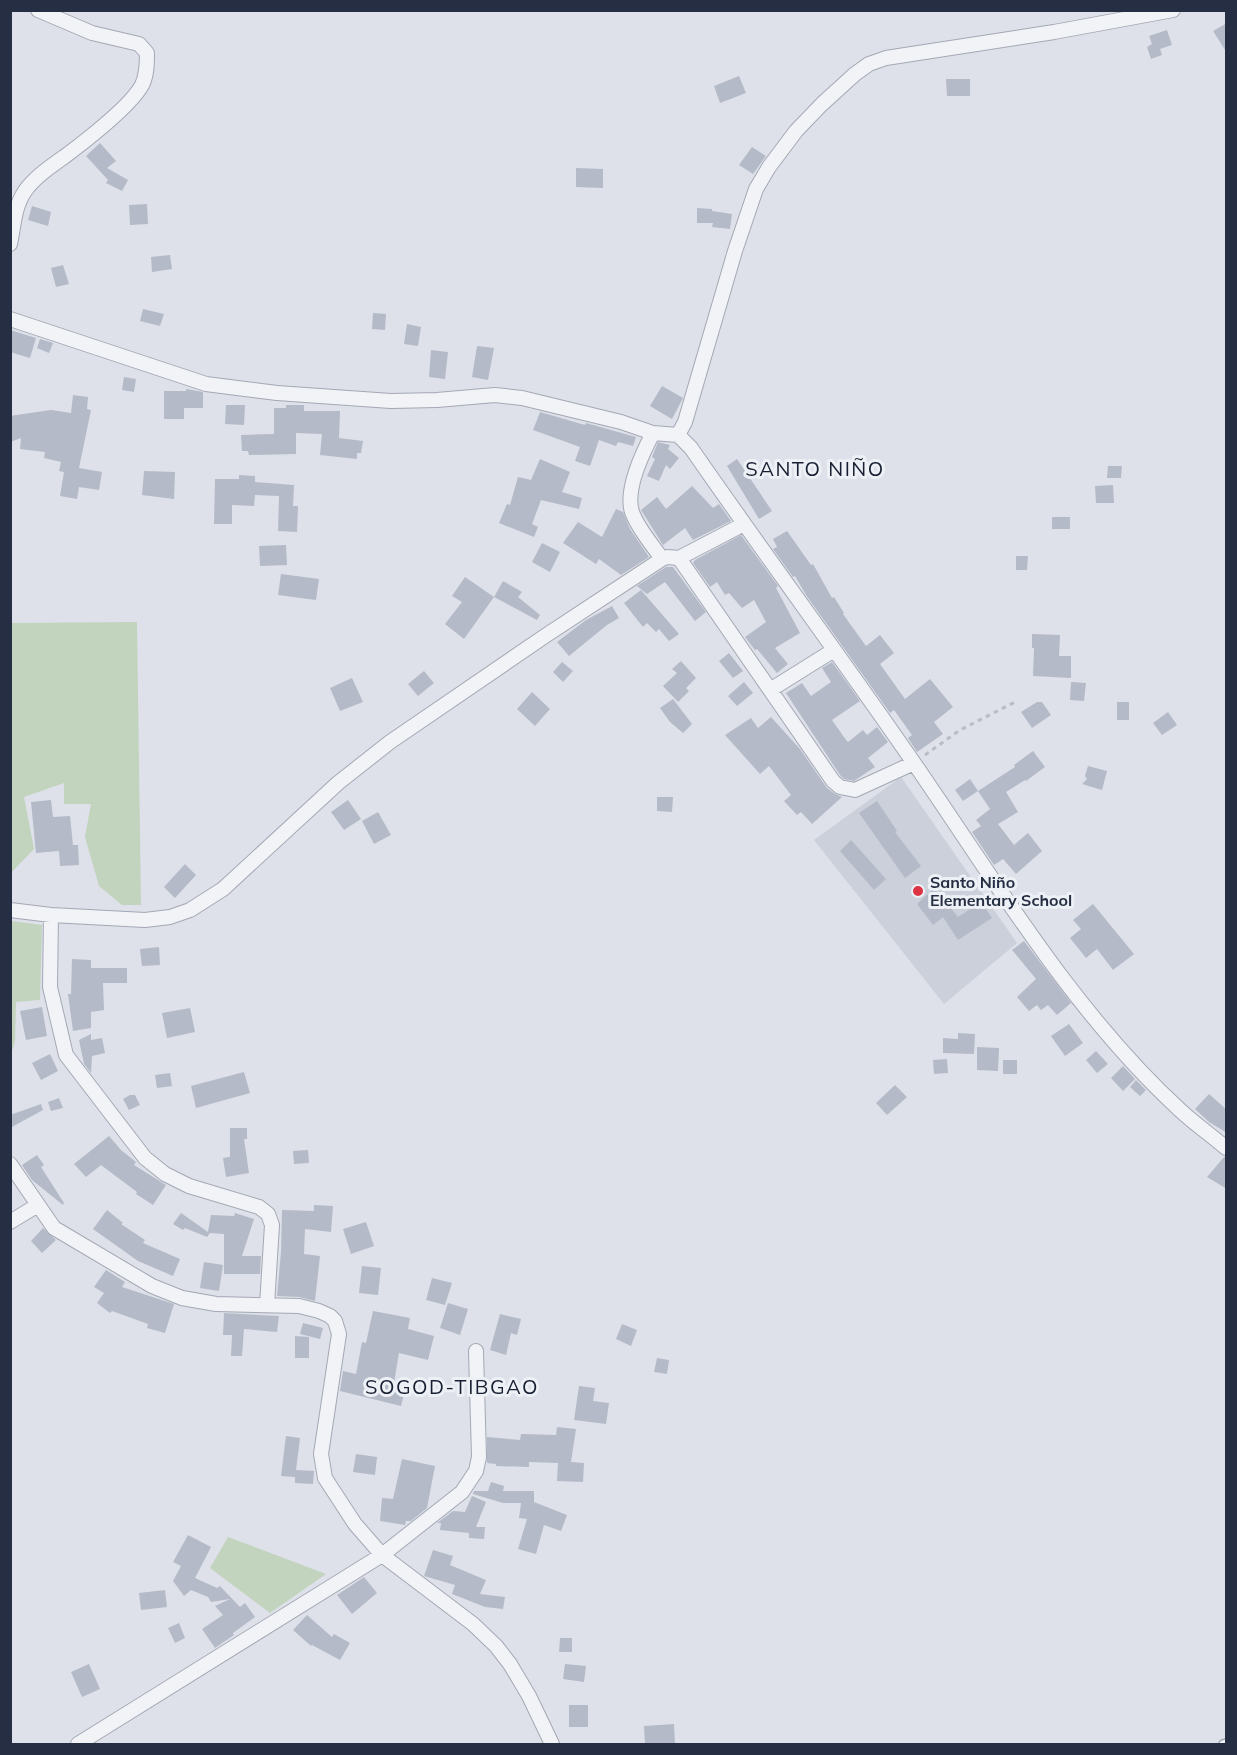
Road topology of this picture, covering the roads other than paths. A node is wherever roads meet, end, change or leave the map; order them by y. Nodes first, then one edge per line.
1 (38, 10) edge
2 (1173, 10) edge
3 (10, 244) edge
4 (10, 319) edge
5 (653, 433) junction
6 (678, 435) junction
7 (744, 524) junction
8 (679, 558) junction
9 (662, 559) junction
10 (834, 650) junction
11 (770, 690) junction
12 (914, 763) junction
13 (10, 910) edge
14 (51, 915) junction
15 (1227, 1148) edge
16 (10, 1164) edge
17 (38, 1204) junction
18 (10, 1222) edge
19 (267, 1305) junction
20 (476, 1351) dead end
21 (382, 1555) junction
22 (78, 1744) edge
23 (552, 1744) edge

1 - 3 street
2 - 6 street
4 - 5 street
5 - 6 street
5 - 9 street
6 - 7 street
7 - 8 street
7 - 10 street
8 - 9 street
8 - 11 street
9 - 14 street
10 - 11 street
10 - 12 street
11 - 12 street
12 - 15 street
13 - 14 street
14 - 19 street
16 - 17 street
17 - 18 street
17 - 19 street
19 - 21 street
20 - 21 street
21 - 22 street
21 - 23 street

